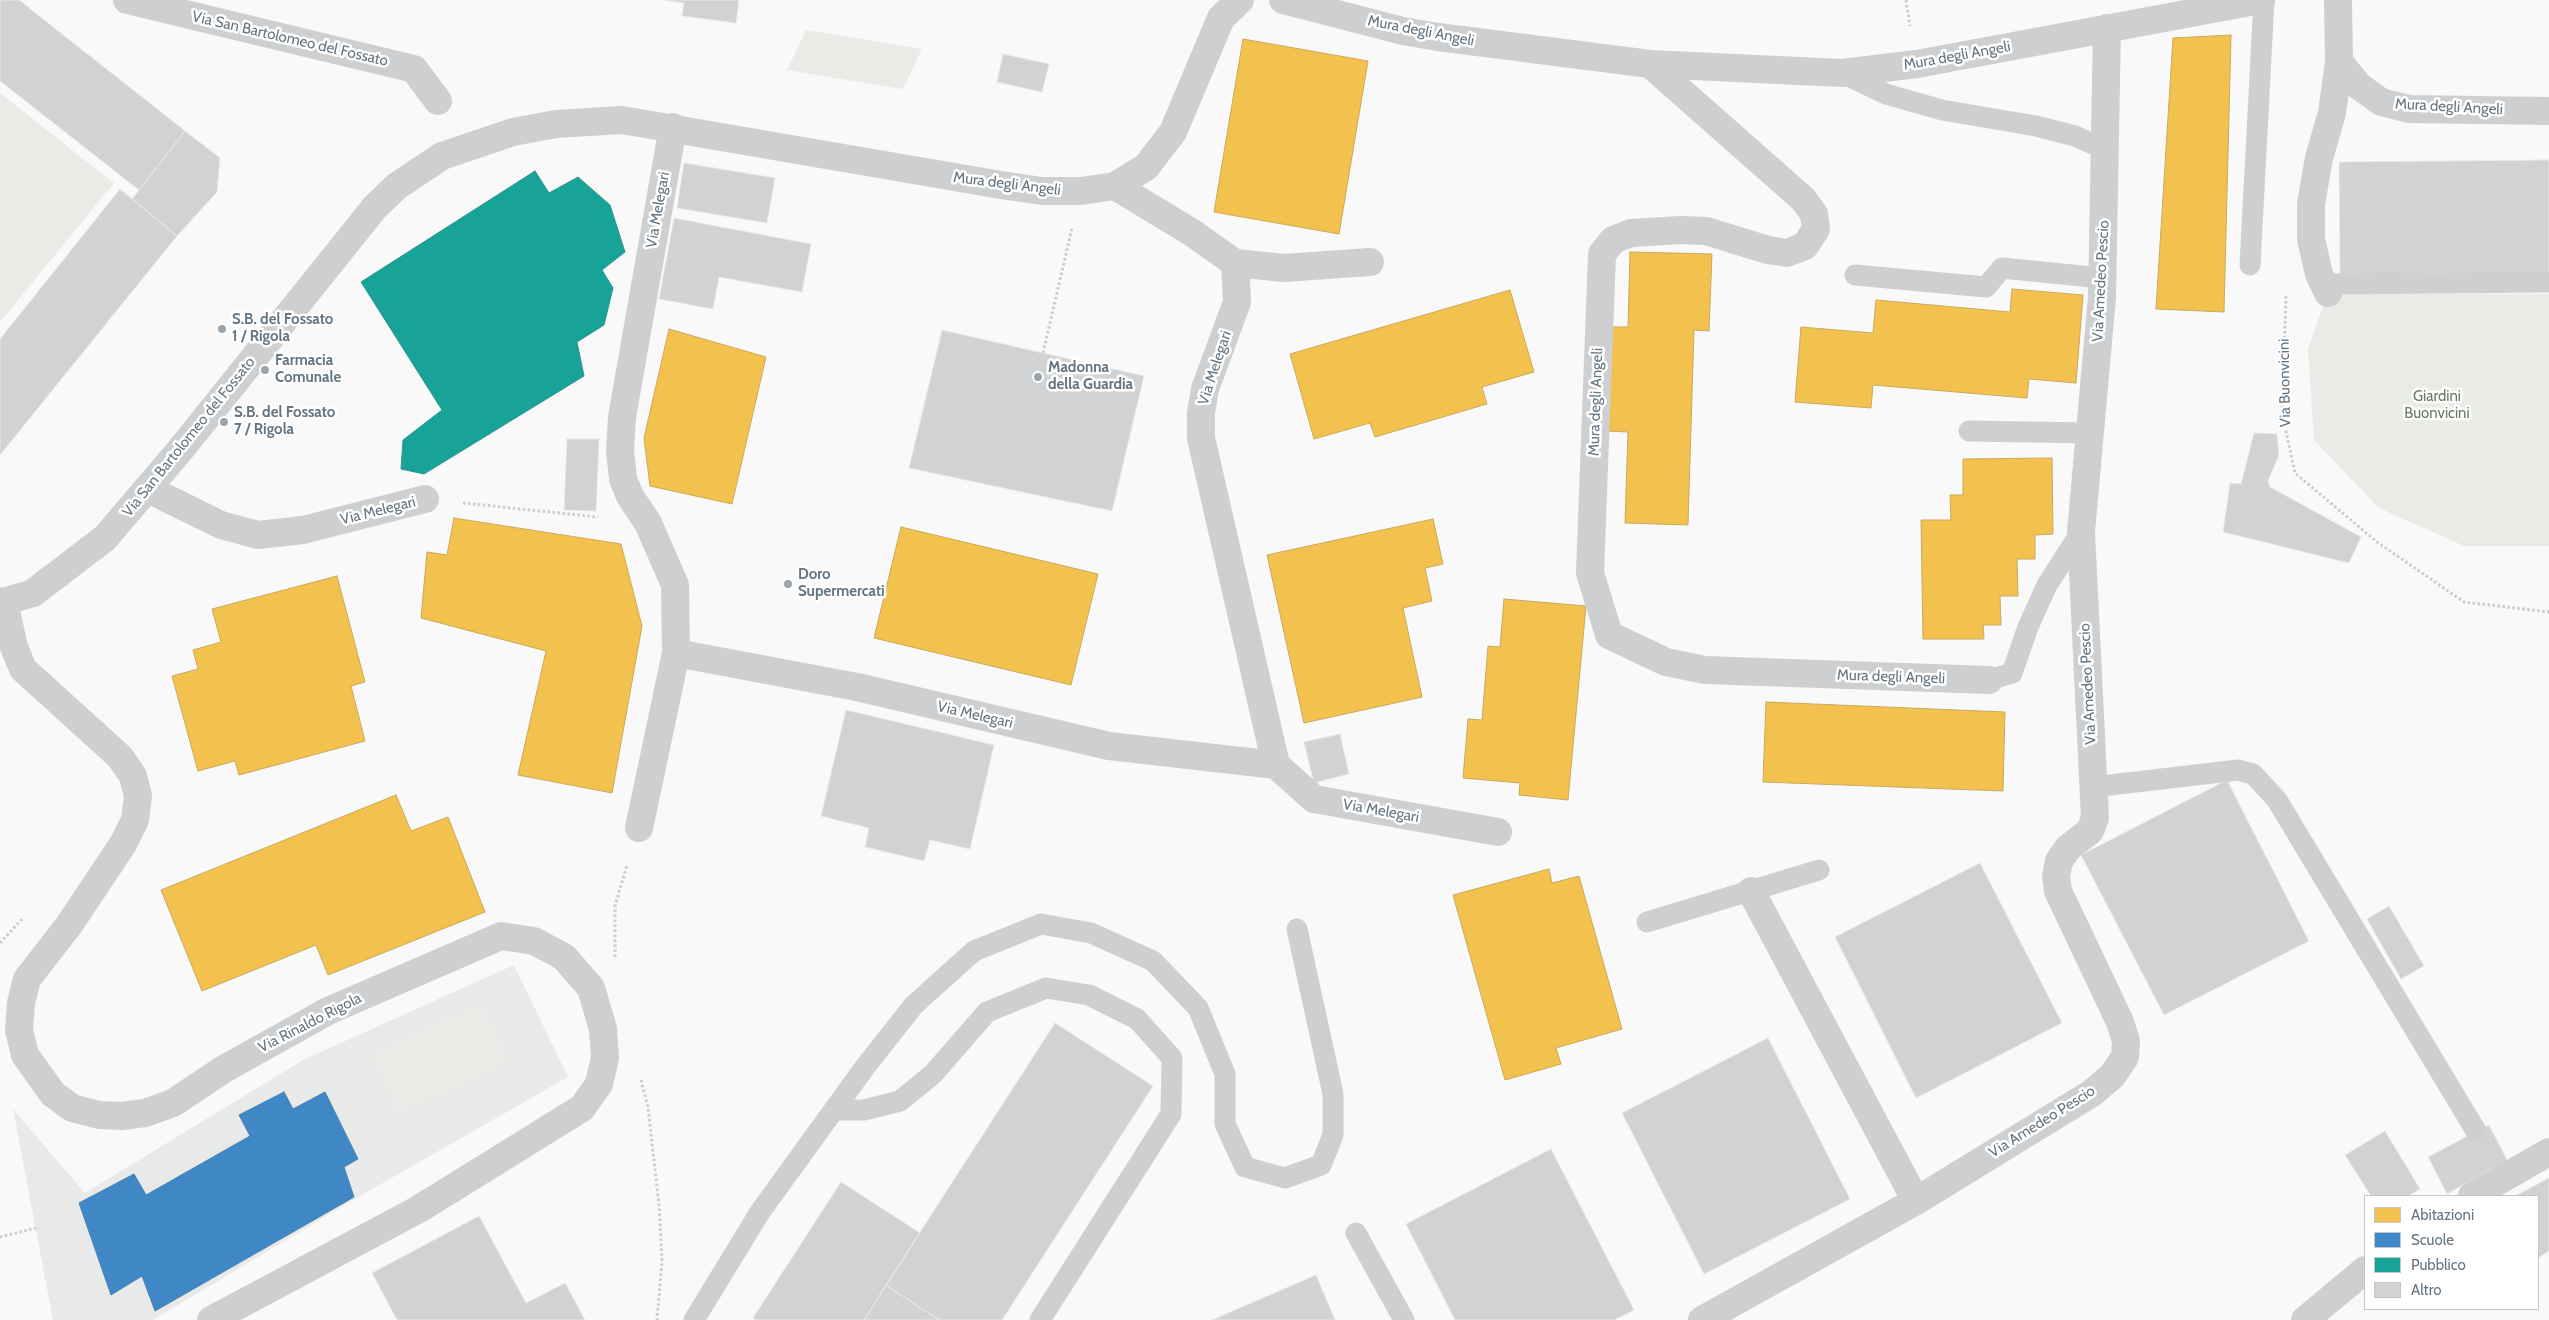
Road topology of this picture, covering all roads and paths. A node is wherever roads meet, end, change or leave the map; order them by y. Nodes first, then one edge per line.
1 (127, 0) edge
2 (1240, 0) edge
3 (1283, 0) edge
4 (2262, 0) edge
5 (2338, 0) edge
6 (2107, 28) junction
7 (2339, 62) junction
8 (1650, 64) junction
9 (1842, 73) junction
10 (438, 101) dead end
11 (2549, 111) edge
12 (673, 128) junction
13 (2106, 150) junction
14 (1115, 186) junction
15 (1081, 191) junction
16 (2311, 239) junction
17 (1370, 262) dead end
18 (1235, 263) junction
19 (2250, 265) dead end
20 (1855, 275) dead end
21 (2102, 278) junction
22 (2549, 282) edge
23 (2326, 288) joint
24 (1043, 353) dead end
25 (1969, 431) dead end
26 (2090, 433) junction
27 (148, 489) junction
28 (425, 500) joint
29 (648, 523) junction
30 (2081, 532) junction
31 (2, 601) edge
32 (2549, 612) edge
33 (676, 654) junction
34 (1989, 680) joint
35 (1276, 765) junction
36 (2094, 788) junction
37 (639, 828) dead end
38 (1498, 832) dead end
39 (1819, 870) dead end
40 (1751, 890) junction
41 (1648, 922) dead end
42 (1297, 929) dead end
43 (834, 1110) junction
44 (2476, 1131) dead end
45 (2549, 1152) edge
46 (2474, 1195) edge
47 (1916, 1201) junction
48 (36, 1228) dead end
49 (1356, 1233) dead end
50 (0, 1237) edge
51 (2364, 1271) edge
52 (211, 1320) edge
53 (694, 1320) edge
54 (1040, 1320) edge
55 (1404, 1320) edge
56 (1702, 1320) edge
57 (2305, 1320) edge

1 - 10 street, Via San Bartolomeo del Fossato
2 - 14 street, Mura degli Angeli
3 - 8 street, Mura degli Angeli
4 - 6 street, Mura degli Angeli
4 - 19 lane
5 - 7 street
6 - 9 street, Mura degli Angeli
6 - 13 street, Via Amedeo Pescio
7 - 11 street, Mura degli Angeli
7 - 16 street
8 - 9 street, Mura degli Angeli
8 - 34 street, Mura degli Angeli
9 - 13 lane
12 - 15 street, Mura degli Angeli
12 - 27 street, Via San Bartolomeo del Fossato
12 - 29 street, Via Melegari
13 - 21 street, Via Amedeo Pescio
14 - 15 street, Mura degli Angeli
14 - 18 street
15 - 24 path
16 - 23 street
16 - 32 path, Via Buonvicini
17 - 18 street
18 - 35 street, Via Melegari
20 - 21 lane
21 - 26 street, Via Amedeo Pescio
22 - 23 lane
25 - 26 lane
26 - 30 street, Via Amedeo Pescio
27 - 28 street, Via Melegari
27 - 31 street, Via San Bartolomeo del Fossato
28 - 29 path, Via Melegari
29 - 33 street, Via Melegari
30 - 34 lane
30 - 36 street, Via Amedeo Pescio
31 - 52 street, Via Rinaldo Rigola
33 - 35 street, Via Melegari
33 - 37 street, Via Melegari
35 - 38 street, Via Melegari
36 - 44 lane
36 - 47 street, Via Amedeo Pescio
39 - 40 lane
40 - 41 lane
40 - 47 street
42 - 43 lane
43 - 53 lane
43 - 54 lane
45 - 46 street
47 - 56 street, Via Amedeo Pescio
48 - 50 path
49 - 55 lane
51 - 57 street

